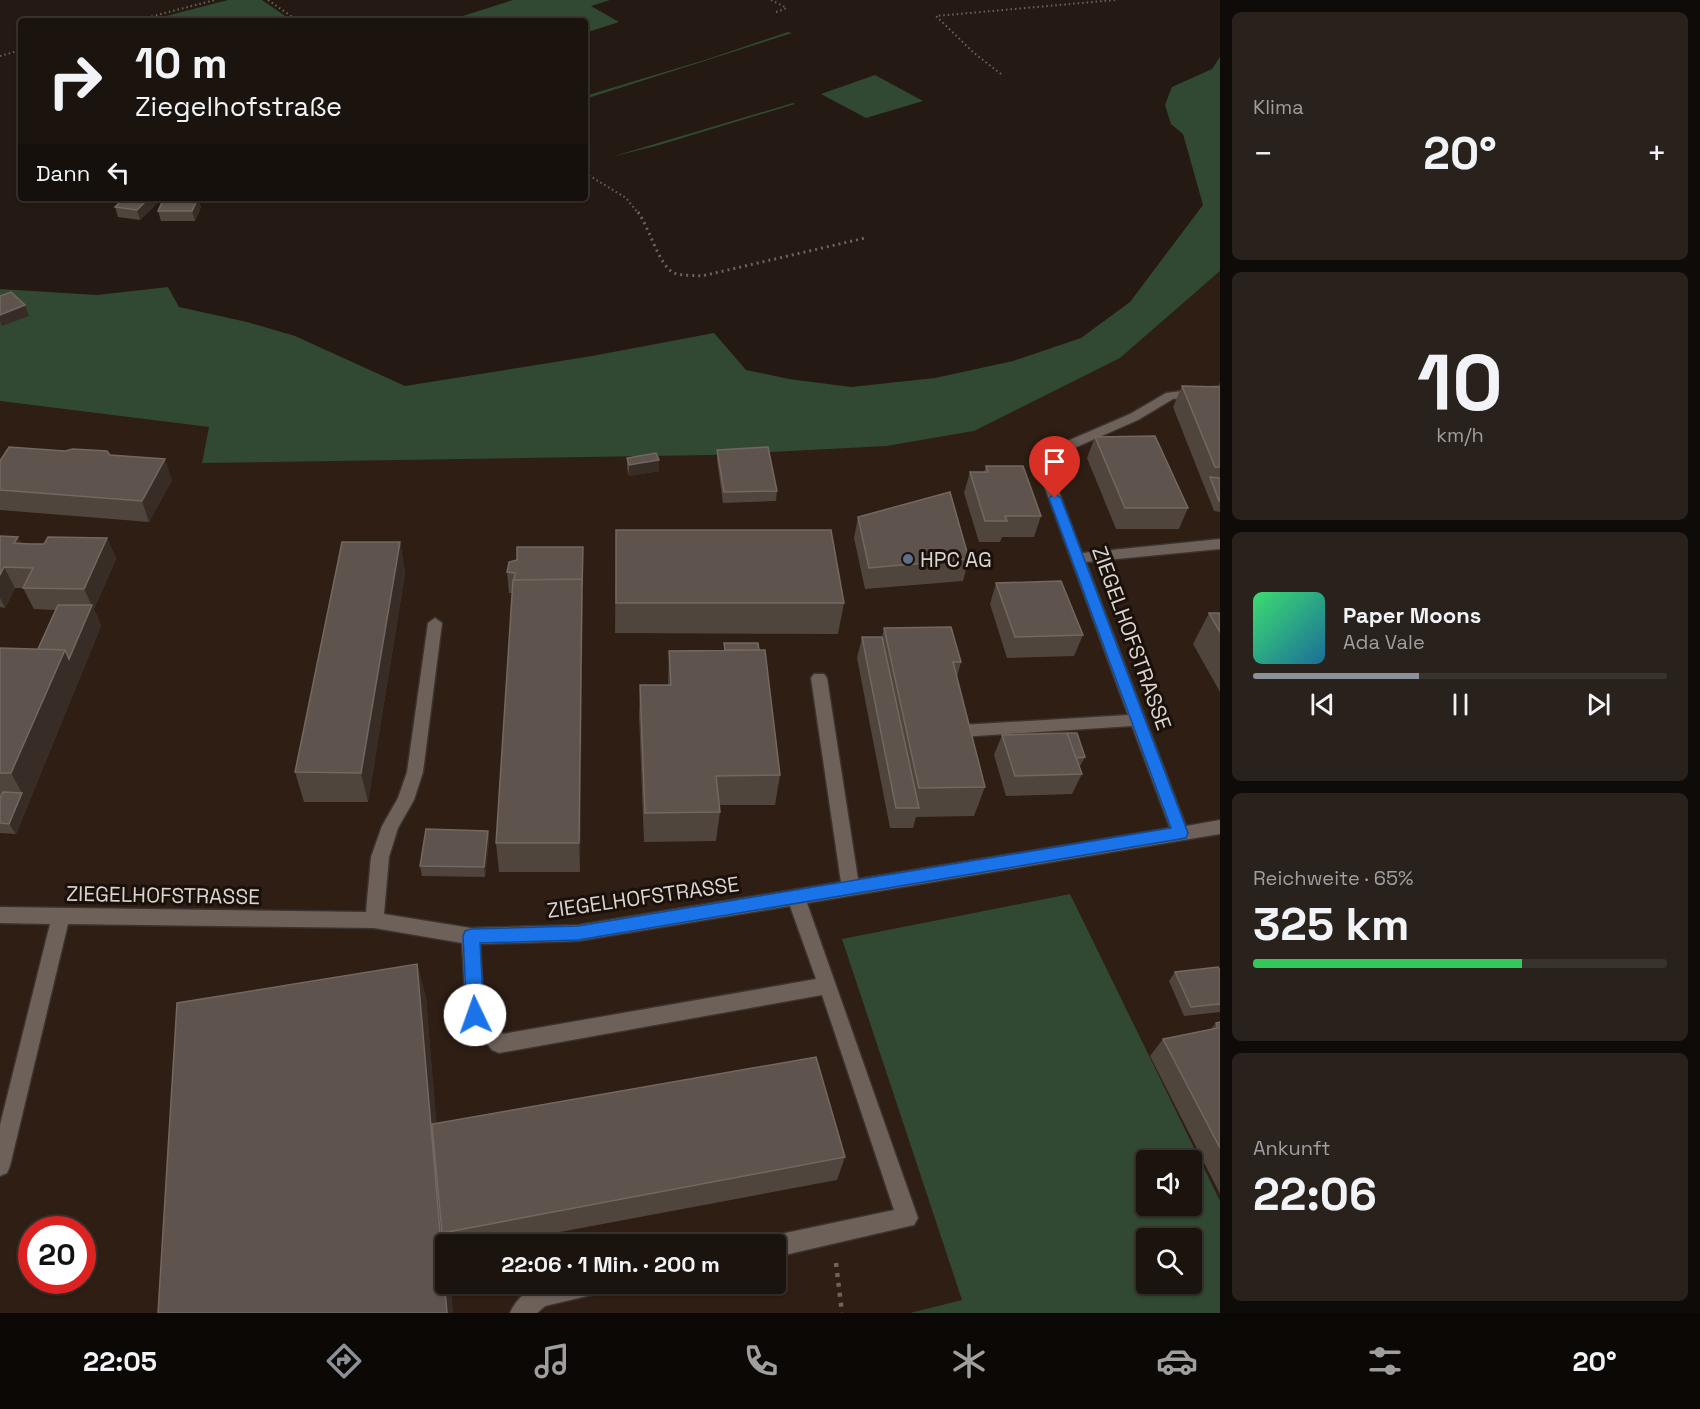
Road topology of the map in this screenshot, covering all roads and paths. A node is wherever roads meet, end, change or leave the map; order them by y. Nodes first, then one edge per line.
1 (215, 0) edge
2 (268, 0) edge
3 (771, 0) edge
4 (1116, 0) edge
5 (776, 12) dead end
6 (146, 18) edge
7 (294, 18) edge
8 (18, 51) edge
9 (0, 56) edge
10 (1001, 74) dead end
11 (588, 175) edge
12 (865, 238) dead end
13 (1220, 390) edge
14 (1220, 544) edge
15 (1079, 558) junction
16 (435, 622) dead end
17 (819, 678) dead end
18 (1138, 720) junction
19 (962, 731) edge
20 (1220, 827) edge
21 (1180, 833) junction
22 (851, 889) junction
23 (796, 898) junction
24 (0, 915) edge
25 (61, 917) junction
26 (374, 920) junction
27 (471, 936) junction
28 (828, 985) junction
29 (0, 1166) edge
30 (832, 1234) junction
31 (786, 1244) edge
32 (548, 1294) edge
33 (521, 1313) edge
34 (842, 1313) edge

1 - 6 path
2 - 7 path
3 - 5 path
4 - 10 path
8 - 9 path
11 - 12 path
13 - 15 street, ZIEGELHOFSTRASSE
14 - 15 street
15 - 18 street, ZIEGELHOFSTRASSE
16 - 26 street
17 - 22 street
18 - 19 street
18 - 21 street, ZIEGELHOFSTRASSE
20 - 21 street, ZIEGELHOFSTRASSE
21 - 22 street, ZIEGELHOFSTRASSE
22 - 23 street, ZIEGELHOFSTRASSE
23 - 27 street, ZIEGELHOFSTRASSE
23 - 28 street
24 - 25 street, ZIEGELHOFSTRASSE
25 - 26 street, ZIEGELHOFSTRASSE
25 - 29 street
26 - 27 street, ZIEGELHOFSTRASSE
27 - 28 street
28 - 30 street
30 - 31 street
30 - 34 path
32 - 33 street

